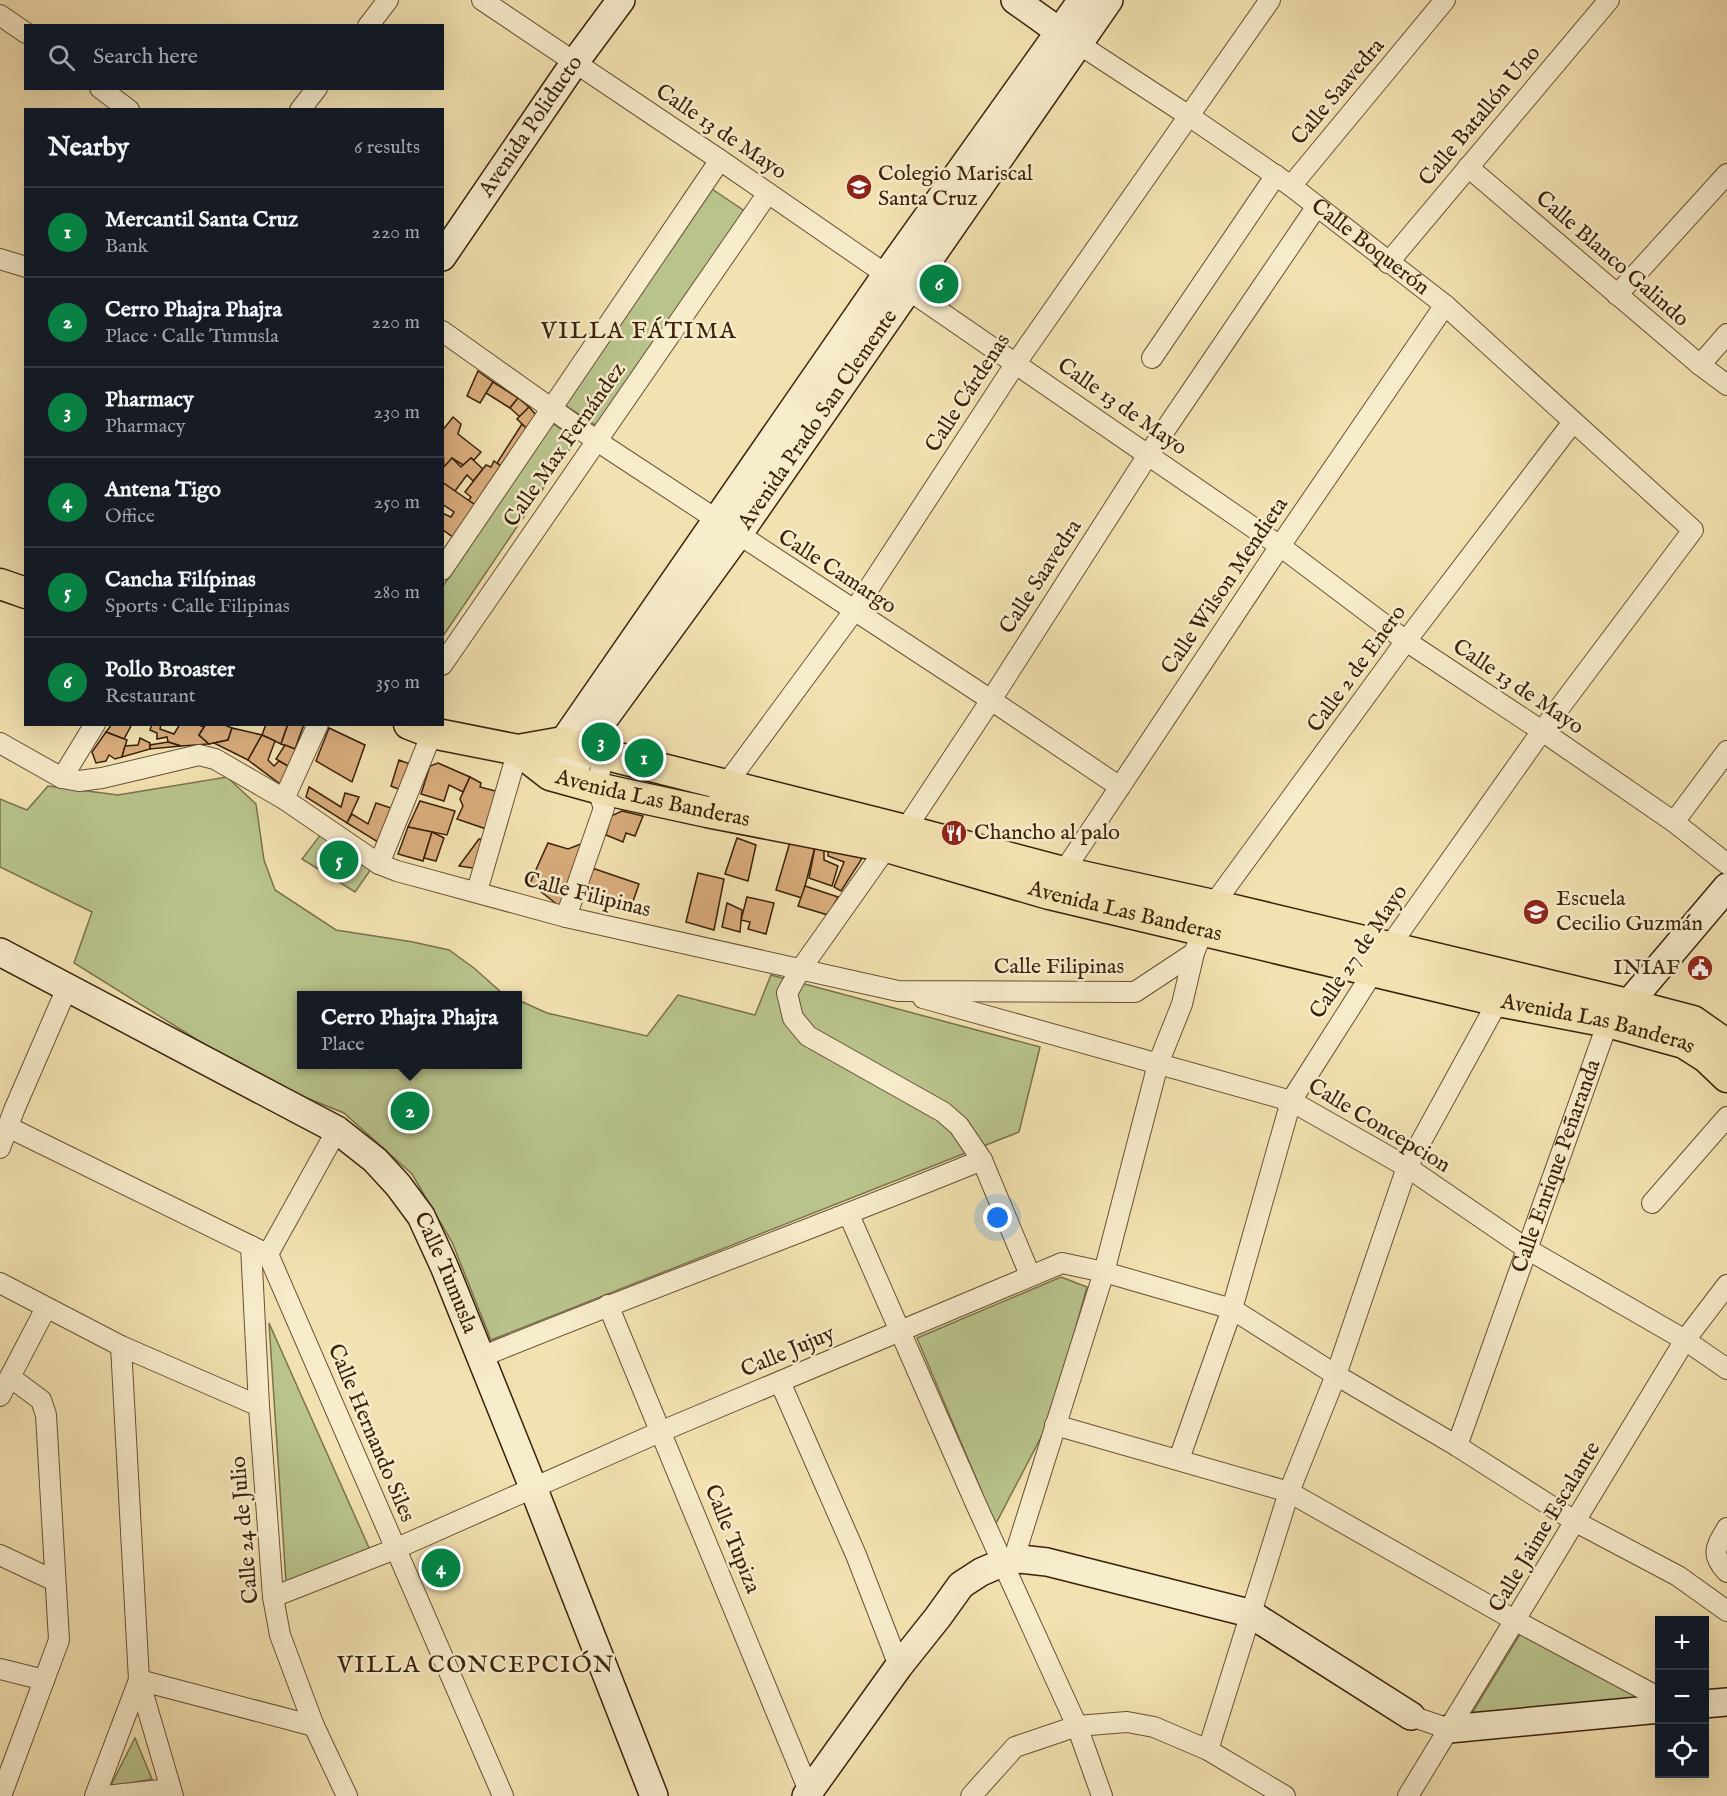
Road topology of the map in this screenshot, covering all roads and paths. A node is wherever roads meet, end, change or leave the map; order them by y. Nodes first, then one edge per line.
1 (7, 0) edge
2 (388, 0) edge
3 (482, 0) edge
4 (621, 0) edge
5 (1015, 0) edge
6 (1082, 0) edge
7 (1109, 0) edge
8 (1269, 0) edge
9 (1445, 0) edge
10 (1610, 0) edge
11 (0, 7) edge
12 (0, 15) edge
13 (370, 24) edge
14 (24, 32) edge
15 (1070, 38) junction
16 (575, 62) junction
17 (103, 90) edge
18 (315, 90) edge
19 (126, 108) edge
20 (302, 108) edge
21 (1189, 116) junction
22 (720, 160) junction
23 (1468, 166) junction
24 (1727, 174) edge
25 (1284, 181) junction
26 (768, 193) junction
27 (1317, 206) junction
28 (444, 254) edge
29 (0, 259) edge
30 (1388, 263) junction
31 (24, 266) edge
32 (896, 283) junction
33 (1617, 295) junction
34 (1445, 305) junction
35 (444, 332) edge
36 (1727, 334) edge
37 (1152, 358) dead end
38 (1016, 363) junction
39 (1700, 365) junction
40 (1727, 386) edge
41 (552, 409) junction
42 (1573, 422) junction
43 (597, 441) junction
44 (1148, 455) junction
45 (728, 527) junction
46 (1693, 530) joint
47 (1280, 546) junction
48 (444, 567) edge
49 (0, 584) edge
50 (24, 592) edge
51 (854, 611) junction
52 (1406, 641) junction
53 (444, 662) edge
54 (991, 700) junction
55 (94, 726) edge
56 (317, 726) edge
57 (420, 729) edge
58 (1542, 731) junction
59 (0, 743) edge
60 (583, 748) junction
61 (518, 750) junction
62 (1727, 751) edge
63 (62, 778) junction
64 (572, 781) junction
65 (725, 786) junction
66 (1120, 787) junction
67 (284, 799) junction
68 (707, 812) junction
69 (1674, 822) junction
70 (896, 838) junction
71 (379, 864) junction
72 (1727, 864) edge
73 (1056, 883) junction
74 (1727, 887) edge
75 (477, 891) junction
76 (566, 917) junction
77 (1203, 930) junction
78 (0, 952) edge
79 (1380, 959) junction
80 (800, 970) junction
81 (67, 988) junction
82 (1504, 989) junction
83 (898, 991) junction
84 (1618, 1013) junction
85 (1727, 1047) edge
86 (1158, 1064) junction
87 (1727, 1077) edge
88 (1291, 1101) junction
89 (7, 1114) edge
90 (1727, 1117) edge
91 (337, 1130) junction
92 (0, 1148) edge
93 (982, 1160) junction
94 (1407, 1167) junction
95 (1652, 1203) dead end
96 (849, 1215) junction
97 (1527, 1249) junction
98 (260, 1250) junction
99 (1104, 1272) junction
100 (1030, 1275) junction
101 (0, 1283) edge
102 (1727, 1286) edge
103 (609, 1305) junction
104 (46, 1308) junction
105 (1232, 1309) junction
106 (899, 1331) junction
107 (1685, 1340) junction
108 (121, 1346) junction
109 (481, 1357) junction
110 (1727, 1369) edge
111 (1336, 1375) junction
112 (10, 1377) junction
113 (780, 1382) junction
114 (0, 1396) edge
115 (259, 1406) junction
116 (1055, 1425) junction
117 (662, 1431) junction
118 (1457, 1446) junction
119 (1179, 1459) junction
120 (533, 1487) junction
121 (1289, 1492) junction
122 (1576, 1522) junction
123 (1727, 1528) edge
124 (395, 1549) junction
125 (0, 1556) edge
126 (1008, 1562) junction
127 (1727, 1572) edge
128 (55, 1581) junction
129 (273, 1597) junction
130 (1727, 1611) edge
131 (1250, 1613) junction
132 (1516, 1621) junction
133 (899, 1666) junction
134 (0, 1669) edge
135 (44, 1680) junction
136 (139, 1680) junction
137 (1655, 1696) edge
138 (1727, 1702) edge
139 (1709, 1704) edge
140 (1655, 1709) edge
141 (1411, 1716) joint
142 (314, 1726) junction
143 (1077, 1726) junction
144 (1449, 1729) junction
145 (1208, 1750) junction
146 (172, 1792) edge
147 (808, 1794) edge
148 (1, 1796) edge
149 (94, 1796) edge
150 (105, 1796) edge
151 (347, 1796) edge
152 (503, 1796) edge
153 (654, 1796) edge
154 (971, 1796) edge
155 (1102, 1796) edge
156 (1286, 1796) edge
157 (1408, 1796) edge

1 - 11 street
2 - 13 street
3 - 16 street, Calle 13 de Mayo
4 - 16 street, Avenida Poliducto
5 - 15 street, Calle Boquerón
6 - 15 street, Avenida Prado San Clemente
7 - 15 street, Avenida Prado San Clemente
8 - 21 street, Calle Cárdenas
9 - 25 street, Calle Saavedra
10 - 23 street, Calle Batallón Uno
12 - 14 street
15 - 21 street, Calle Boquerón
15 - 32 street, Avenida Prado San Clemente
16 - 22 street, Calle 13 de Mayo
16 - 28 street, Avenida Poliducto
17 - 19 street
18 - 20 street
21 - 25 street, Calle Boquerón
21 - 38 street, Calle Cárdenas
22 - 26 street, Calle 13 de Mayo
22 - 41 street
23 - 30 street, Calle Batallón Uno
23 - 33 street, Calle Blanco Galindo
24 - 33 street
25 - 27 street, Calle Boquerón
25 - 37 street, Calle Saavedra
26 - 32 street, Calle 13 de Mayo
26 - 43 street, Calle Max Fernández
27 - 30 street, Calle Boquerón
27 - 44 street, Calle Saavedra
29 - 31 street
30 - 34 street, Calle Boquerón
32 - 38 street, Calle 13 de Mayo
32 - 45 street, Avenida Prado San Clemente
33 - 39 street, Calle Blanco Galindo
34 - 42 street, Calle Boquerón
34 - 47 street, Calle Wilson Mendieta
35 - 41 street, Calle Camargo
36 - 39 street
38 - 44 street, Calle 13 de Mayo
38 - 51 street, Calle Cárdenas
39 - 40 street, Calle Blanco Galindo
41 - 43 street, Calle Camargo
41 - 48 street
42 - 46 street, Calle Boquerón
42 - 52 street, Calle 2 de Enero
43 - 45 street, Calle Camargo
43 - 53 street, Calle Max Fernández
44 - 47 street, Calle 13 de Mayo
44 - 54 street, Calle Saavedra
45 - 51 street, Calle Camargo
45 - 60 street, Avenida Prado San Clemente
46 - 58 street, Calle 27 de Mayo
47 - 52 street, Calle 13 de Mayo
47 - 66 street, Calle Wilson Mendieta
49 - 50 main road
51 - 54 street, Calle Camargo
51 - 65 street, Calle Cárdenas
52 - 58 street, Calle 13 de Mayo
52 - 77 street, Calle 2 de Enero
54 - 66 street, Calle Camargo
54 - 70 street, Calle Saavedra
55 - 63 street
56 - 67 street
57 - 61 main road, Avenida Las Banderas
57 - 71 street
58 - 69 street, Calle 13 de Mayo
58 - 79 street, Calle 27 de Mayo
59 - 63 street, Calle Filipinas
60 - 61 main road, Avenida Las Banderas
60 - 64 street, Avenida Prado San Clemente
60 - 65 main road, Avenida Las Banderas
61 - 64 main road, Avenida Las Banderas
61 - 75 street
62 - 69 street
63 - 67 street, Calle Filipinas
64 - 68 main road, Avenida Las Banderas
64 - 76 street
65 - 68 street, Calle Cárdenas
65 - 70 main road, Avenida Las Banderas
66 - 73 street, Calle Wilson Mendieta
67 - 71 street, Calle Filipinas
68 - 70 main road, Avenida Las Banderas
69 - 72 street, Calle 13 de Mayo
70 - 73 main road, Avenida Las Banderas
70 - 80 street, Calle Saavedra
71 - 75 street, Calle Filipinas
73 - 77 main road, Avenida Las Banderas
74 - 84 street, Calle Enrique Peñaranda
75 - 76 street, Calle Filipinas
76 - 80 street, Calle Filipinas
77 - 79 main road, Avenida Las Banderas
77 - 83 street, Calle Filipinas
77 - 86 street
78 - 81 street, Calle Tumusla
79 - 82 main road, Avenida Las Banderas
79 - 88 street, Calle 27 de Mayo
80 - 83 street, Calle Filipinas
80 - 93 street, Calle Saavedra
81 - 89 street
81 - 91 street, Calle Tumusla
82 - 84 main road, Avenida Las Banderas
82 - 94 street
83 - 86 street, Calle Concepcion
84 - 85 main road, Avenida Las Banderas
84 - 87 main road, Avenida Las Banderas
84 - 97 street, Calle Enrique Peñaranda
86 - 88 street, Calle Concepcion
86 - 99 street
88 - 94 street, Calle Concepcion
88 - 105 street, Calle 27 de Mayo
89 - 92 street
89 - 98 street
90 - 95 street
91 - 98 street
91 - 109 street, Calle Tumusla
93 - 96 street
93 - 100 street, Calle Saavedra
94 - 97 street, Calle Concepcion
94 - 111 street
96 - 103 street
96 - 106 street
97 - 107 street, Calle Concepcion
97 - 118 street, Calle Enrique Peñaranda
98 - 115 street, Calle 24 de Julio
98 - 124 street, Calle Hernando Siles
99 - 100 street, Calle Jujuy
99 - 105 street
99 - 116 street
100 - 106 street, Calle Jujuy
101 - 104 street
102 - 107 street, Calle Jaime Escalante
103 - 109 street
103 - 117 street, Calle Tupiza
104 - 108 street
104 - 112 street
105 - 111 street
105 - 119 street, Calle 27 de Mayo
106 - 113 street, Calle Jujuy
106 - 126 street
107 - 110 street, Calle Concepcion
107 - 122 street, Calle Jaime Escalante
108 - 115 street
108 - 136 street
109 - 120 street, Calle Tumusla
111 - 118 street
111 - 121 street
112 - 114 street
112 - 128 street
113 - 117 street, Calle Jujuy
113 - 133 street
115 - 129 street, Calle 24 de Julio
116 - 119 street
116 - 126 street
117 - 120 street, Calle Jujuy
117 - 147 street, Calle Tupiza
118 - 122 street
119 - 121 street
120 - 124 street, Calle Jujuy
120 - 153 street, Calle Tumusla
121 - 131 street
121 - 132 street
122 - 130 street
122 - 132 street, Calle Jaime Escalante
123 - 127 street
124 - 129 street, Calle Jujuy
124 - 152 street, Calle Hernando Siles
125 - 128 street
126 - 131 street
126 - 133 street
126 - 143 street
128 - 135 street
129 - 142 street, Calle 24 de Julio
131 - 141 street
131 - 145 street
132 - 137 street
132 - 144 street, Calle Jaime Escalante
133 - 147 street
134 - 135 street
135 - 148 street
136 - 142 street
136 - 146 street
136 - 149 street
138 - 139 street
140 - 144 street
141 - 144 street
142 - 151 street, Calle 24 de Julio
143 - 145 street
143 - 154 street
143 - 155 street
144 - 157 street, Calle Jaime Escalante
145 - 156 street
146 - 150 street

